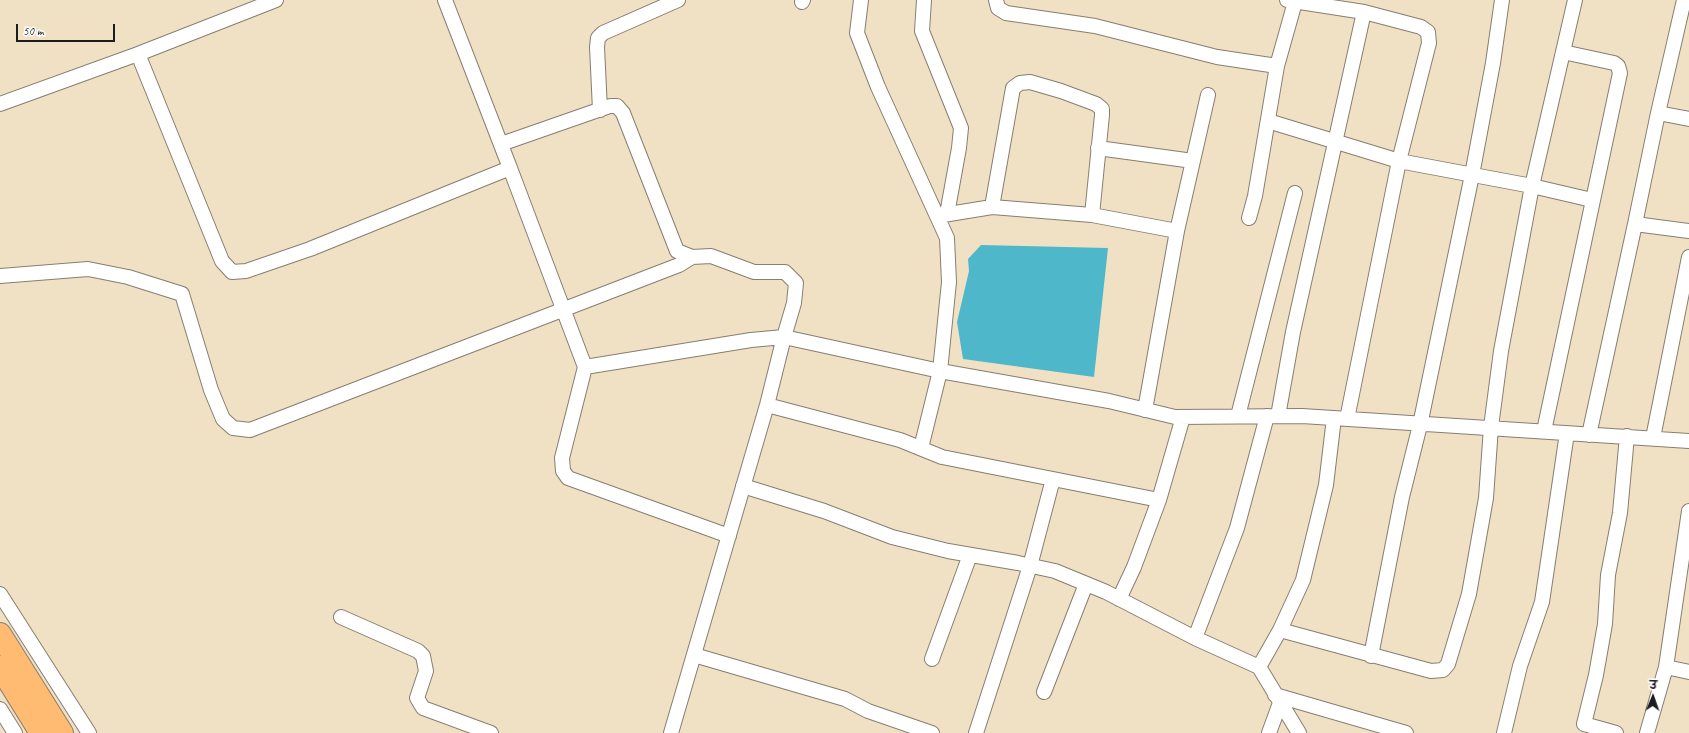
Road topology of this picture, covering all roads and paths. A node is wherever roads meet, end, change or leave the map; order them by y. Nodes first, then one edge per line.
1 (276, 0) edge
2 (445, 0) edge
3 (678, 0) edge
4 (861, 0) edge
5 (924, 0) edge
6 (996, 0) edge
7 (1502, 0) edge
8 (1575, 0) edge
9 (1684, 0) edge
10 (1291, 1) edge
11 (1364, 12) junction
12 (1563, 52) junction
13 (138, 54) junction
14 (1276, 66) junction
15 (1208, 95) dead end
16 (0, 104) edge
17 (600, 110) junction
18 (1658, 113) junction
19 (1689, 119) edge
20 (1268, 121) junction
21 (1336, 143) junction
22 (500, 144) junction
23 (1098, 148) junction
24 (1193, 161) junction
25 (1399, 161) junction
26 (510, 168) junction
27 (1472, 175) junction
28 (1532, 186) junction
29 (1294, 193) dead end
30 (1592, 200) junction
31 (992, 207) junction
32 (942, 215) junction
33 (1092, 215) junction
34 (1249, 218) dead end
35 (1635, 224) junction
36 (1177, 231) junction
37 (1689, 231) edge
38 (692, 257) junction
39 (1689, 257) edge
40 (0, 276) edge
41 (1686, 291) edge
42 (564, 309) junction
43 (784, 337) junction
44 (585, 367) junction
45 (940, 371) junction
46 (767, 405) junction
47 (1145, 410) junction
48 (1184, 416) junction
49 (1238, 416) junction
50 (1273, 416) junction
51 (1341, 418) junction
52 (1420, 425) junction
53 (1491, 428) junction
54 (1544, 431) junction
55 (1567, 433) junction
56 (1589, 435) junction
57 (1627, 436) junction
58 (1653, 438) junction
59 (1689, 441) edge
60 (921, 448) junction
61 (1053, 479) junction
62 (743, 486) junction
63 (1159, 500) junction
64 (1688, 519) edge
65 (729, 536) junction
66 (970, 555) junction
67 (1030, 566) junction
68 (1086, 584) junction
69 (0, 594) edge
70 (1119, 599) junction
71 (341, 617) dead end
72 (1280, 630) junction
73 (0, 634) edge
74 (1195, 638) junction
75 (694, 655) junction
76 (1371, 656) junction
77 (932, 660) dead end
78 (0, 667) edge
79 (1259, 667) junction
80 (1666, 667) junction
81 (1689, 672) edge
82 (1044, 692) dead end
83 (1278, 699) junction
84 (0, 709) edge
85 (1583, 728) edge
86 (15, 733) edge
87 (41, 733) edge
88 (62, 733) edge
89 (89, 733) edge
90 (491, 733) edge
91 (671, 733) edge
92 (932, 733) edge
93 (976, 733) edge
94 (1269, 733) edge
95 (1299, 733) edge
96 (1406, 733) edge
97 (1504, 733) edge
98 (1616, 733) edge
99 (1647, 733) edge

1 - 13 street
2 - 22 street
3 - 17 street
4 - 32 street
5 - 32 street
6 - 14 street
7 - 27 street
8 - 12 street
9 - 18 street
10 - 11 street
10 - 14 street
11 - 21 street
11 - 25 street
12 - 28 street
12 - 30 street
13 - 16 street
13 - 26 street
14 - 20 street
15 - 24 street
17 - 22 street
17 - 38 street
18 - 19 street
18 - 35 street
20 - 21 street
20 - 34 street
21 - 25 street
21 - 50 street
22 - 26 street
23 - 24 street
23 - 31 street
23 - 33 street
24 - 36 street
25 - 27 street
25 - 51 street
26 - 42 street
27 - 28 street
27 - 52 street
28 - 30 street
28 - 53 street
29 - 49 street
30 - 54 street
31 - 32 street
31 - 33 street
32 - 45 street
33 - 36 street
35 - 37 street
35 - 56 street
36 - 47 street
38 - 42 street
38 - 43 street
39 - 41 street
40 - 42 street
41 - 58 street
42 - 44 street
43 - 44 street
43 - 45 street
43 - 46 street
44 - 65 street
45 - 47 street
45 - 60 street
46 - 60 street
46 - 62 street
47 - 48 street
48 - 49 street
48 - 63 street
49 - 50 street
50 - 51 street
50 - 74 street
51 - 52 street
51 - 72 street
52 - 53 street
52 - 76 street
53 - 54 street
53 - 76 street
54 - 55 street
55 - 56 street
55 - 97 street
56 - 57 street
57 - 58 street
57 - 85 street
58 - 59 street
60 - 61 street
61 - 63 street
61 - 67 street
62 - 65 street
62 - 66 street
63 - 70 street
64 - 80 street
65 - 75 street
66 - 67 street
66 - 77 street
67 - 68 street
67 - 93 street
68 - 70 street
68 - 82 street
69 - 89 street
70 - 74 street
71 - 90 street
72 - 76 street
72 - 79 street
73 - 88 highway
74 - 79 street
75 - 91 street
75 - 92 street
78 - 87 highway
79 - 83 street
80 - 81 street
80 - 99 street
83 - 94 street
83 - 95 street
83 - 96 street
84 - 86 street
85 - 98 street

